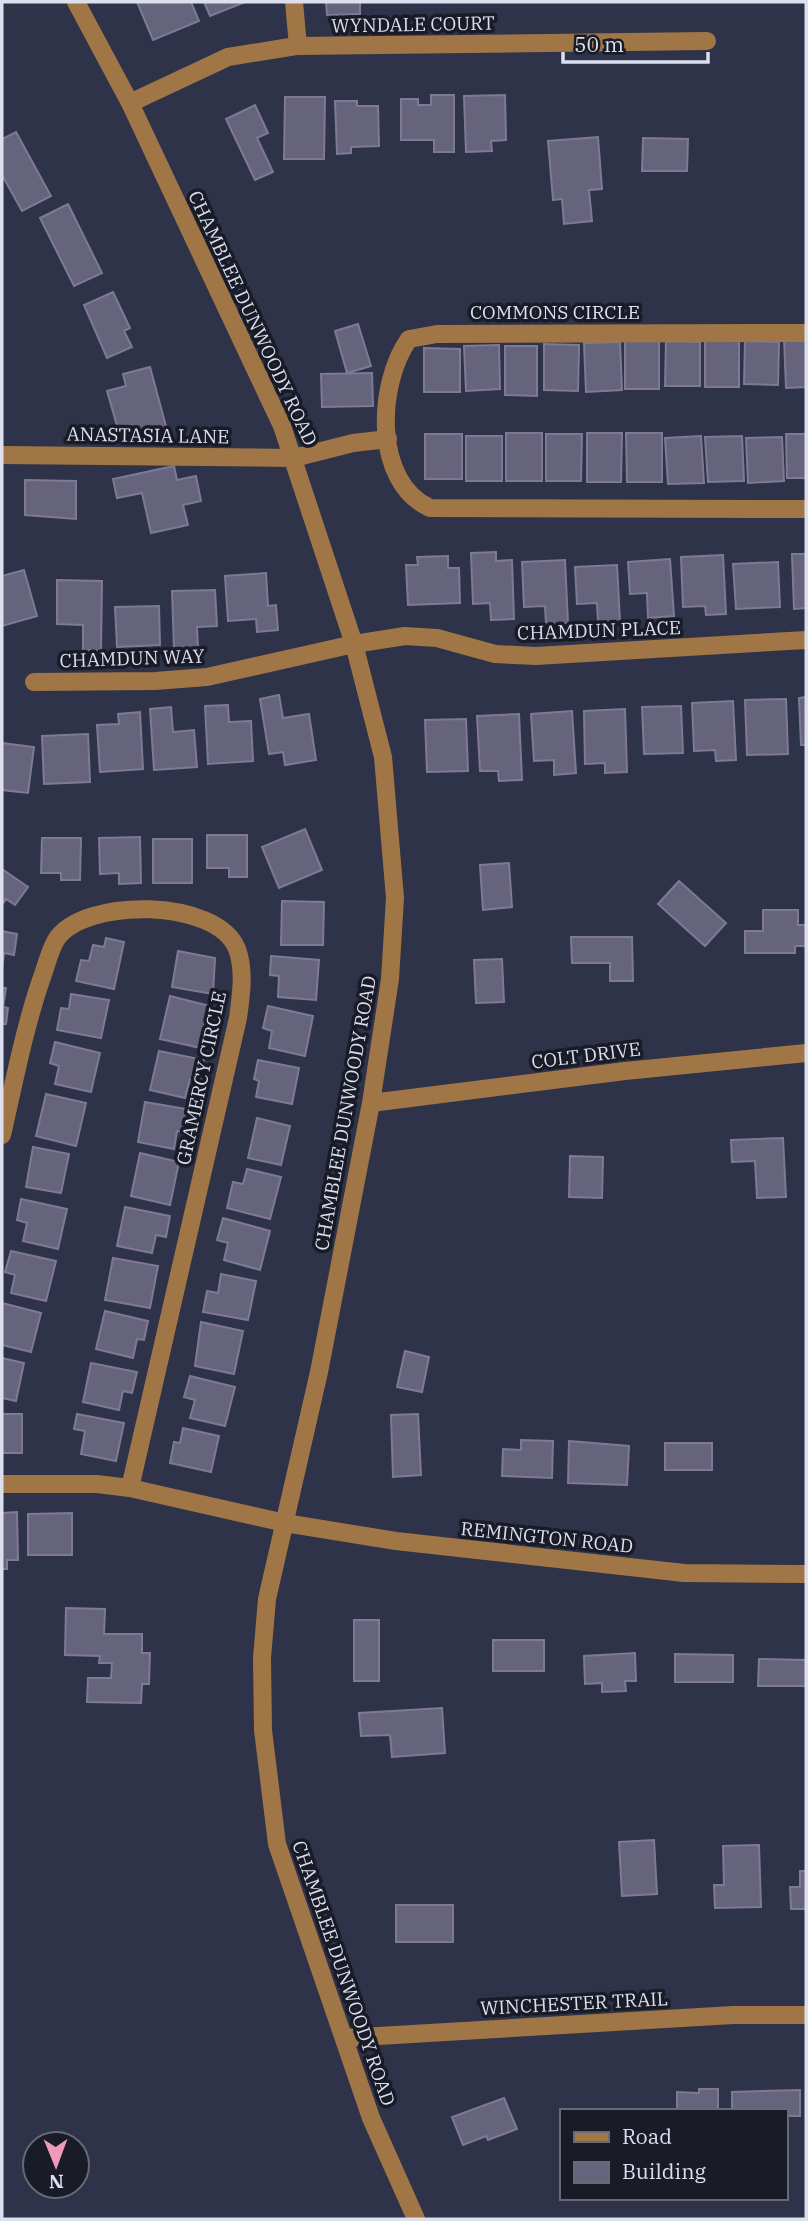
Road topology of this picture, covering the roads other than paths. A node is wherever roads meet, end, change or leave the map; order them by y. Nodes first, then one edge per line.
1 (76, 2) edge
2 (294, 2) edge
3 (708, 41) dead end
4 (298, 46) junction
5 (130, 103) junction
6 (806, 333) edge
7 (388, 439) junction
8 (2, 455) edge
9 (294, 458) junction
10 (806, 509) edge
11 (806, 640) edge
12 (354, 644) junction
13 (34, 682) dead end
14 (806, 1053) edge
15 (371, 1103) junction
16 (2, 1135) edge
17 (2, 1484) edge
18 (130, 1488) junction
19 (285, 1523) junction
20 (806, 1574) edge
21 (806, 2015) edge
22 (344, 2038) junction
23 (416, 2219) edge

1 - 5 street, CHAMBLEE DUNWOODY ROAD
2 - 4 street
3 - 4 street, WYNDALE COURT
4 - 5 street, WYNDALE COURT
5 - 9 street, CHAMBLEE DUNWOODY ROAD
6 - 7 street, COMMONS CIRCLE
7 - 9 street
7 - 10 street, COMMONS CIRCLE
8 - 9 street, ANASTASIA LANE
9 - 12 street, CHAMBLEE DUNWOODY ROAD
11 - 12 street, CHAMDUN PLACE
12 - 13 street, CHAMDUN WAY
12 - 15 street, CHAMBLEE DUNWOODY ROAD
14 - 15 street, COLT DRIVE
15 - 19 street, CHAMBLEE DUNWOODY ROAD
16 - 18 street, GRAMERCY CIRCLE
17 - 18 street
18 - 19 street
19 - 20 street, REMINGTON ROAD
19 - 22 street, CHAMBLEE DUNWOODY ROAD
21 - 22 street, WINCHESTER TRAIL
22 - 23 street, CHAMBLEE DUNWOODY ROAD

